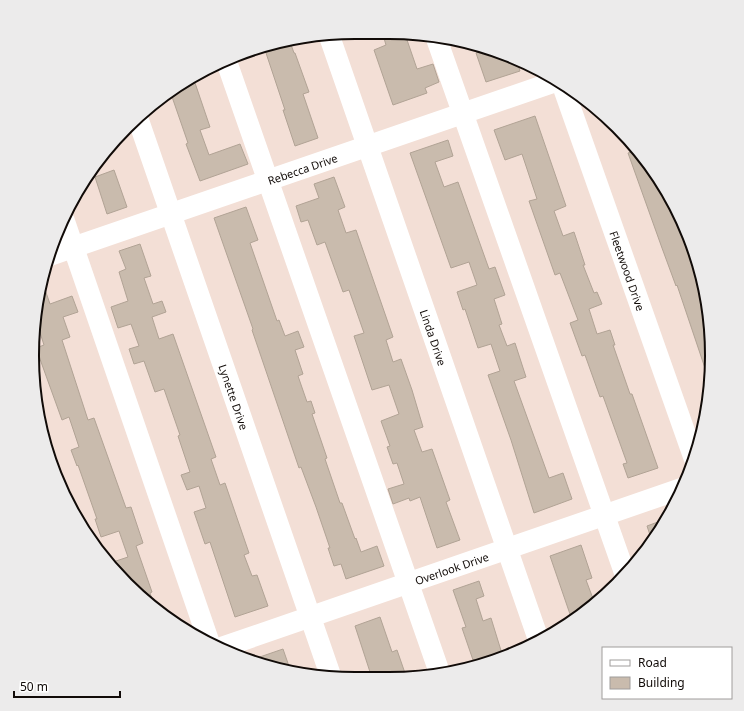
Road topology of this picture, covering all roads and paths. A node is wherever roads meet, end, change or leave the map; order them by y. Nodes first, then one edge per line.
1 (331, 40) edge
2 (438, 43) edge
3 (228, 66) edge
4 (551, 83) edge
5 (565, 93) edge
6 (463, 114) junction
7 (140, 125) edge
8 (367, 146) junction
9 (268, 180) junction
10 (171, 214) junction
11 (66, 227) edge
12 (73, 248) junction
13 (56, 253) edge
14 (691, 448) edge
15 (674, 491) edge
16 (605, 515) junction
17 (507, 549) junction
18 (623, 567) edge
19 (409, 583) junction
20 (311, 617) junction
21 (206, 634) edge
22 (537, 635) edge
23 (228, 645) edge
24 (438, 668) edge
25 (329, 670) edge

1 - 8 street, Linda Drive
2 - 6 street
3 - 9 street
4 - 6 street, Rebecca Drive
5 - 14 street, Fleetwood Drive
6 - 8 street, Rebecca Drive
6 - 16 street
7 - 10 street, Lynette Drive
8 - 9 street, Rebecca Drive
8 - 17 street, Linda Drive
9 - 10 street, Rebecca Drive
9 - 19 street
10 - 12 street, Rebecca Drive
10 - 20 street, Lynette Drive
11 - 12 street
12 - 13 street, Rebecca Drive
12 - 21 street
15 - 16 street, Overlook Drive
16 - 17 street, Overlook Drive
16 - 18 street
17 - 19 street, Overlook Drive
17 - 22 street, Linda Drive
19 - 20 street, Overlook Drive
19 - 24 street
20 - 23 street, Overlook Drive
20 - 25 street, Lynette Drive

